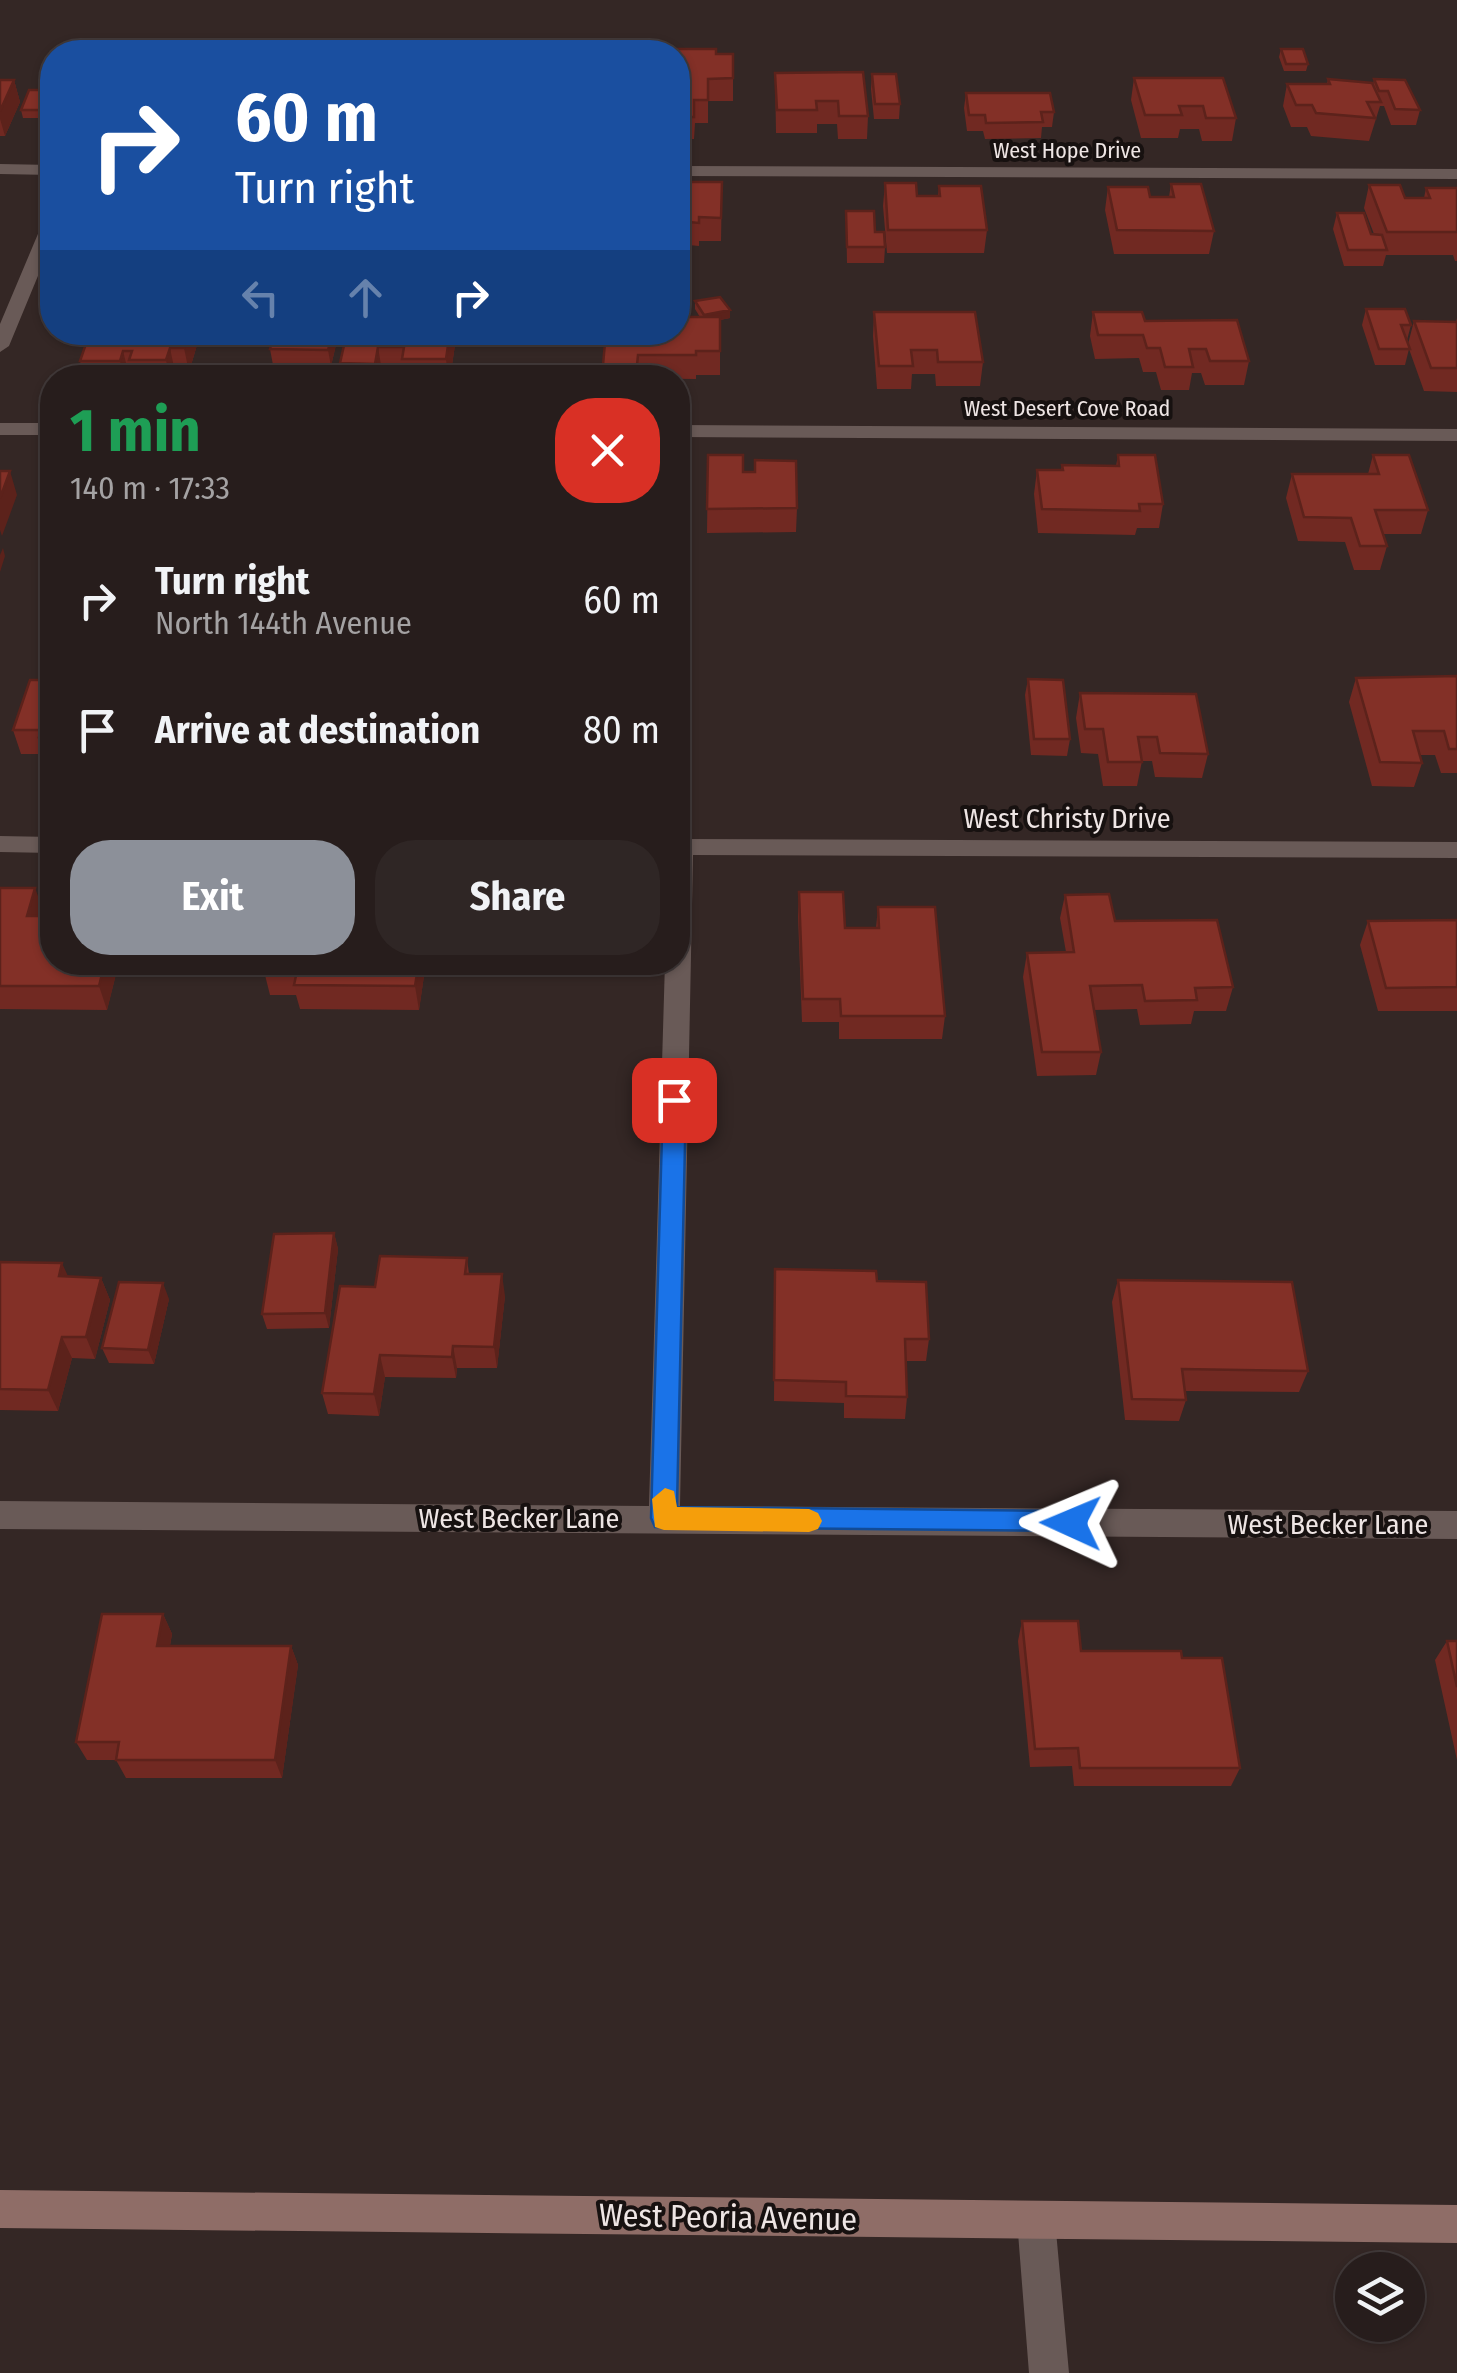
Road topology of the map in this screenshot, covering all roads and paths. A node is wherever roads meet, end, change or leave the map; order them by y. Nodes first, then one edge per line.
1 (0, 170) edge
2 (40, 170) edge
3 (690, 172) edge
4 (1457, 174) edge
5 (40, 251) edge
6 (0, 346) edge
7 (0, 429) edge
8 (40, 429) edge
9 (690, 432) edge
10 (1457, 434) edge
11 (0, 844) edge
12 (40, 844) edge
13 (690, 847) edge
14 (1457, 850) edge
15 (676, 975) edge
16 (0, 1515) edge
17 (664, 1518) junction
18 (1457, 1526) edge
19 (0, 2209) edge
20 (1036, 2220) junction
21 (1457, 2224) edge
22 (1049, 2373) edge

1 - 2 street
3 - 4 street, West Hope Drive
5 - 6 street
7 - 8 street
9 - 10 street, West Desert Cove Road
11 - 12 street
13 - 14 street, West Christy Drive
15 - 17 street
16 - 17 street, West Becker Lane
17 - 18 street, West Becker Lane
19 - 20 main road, West Peoria Avenue
20 - 21 main road, West Peoria Avenue
20 - 22 street

